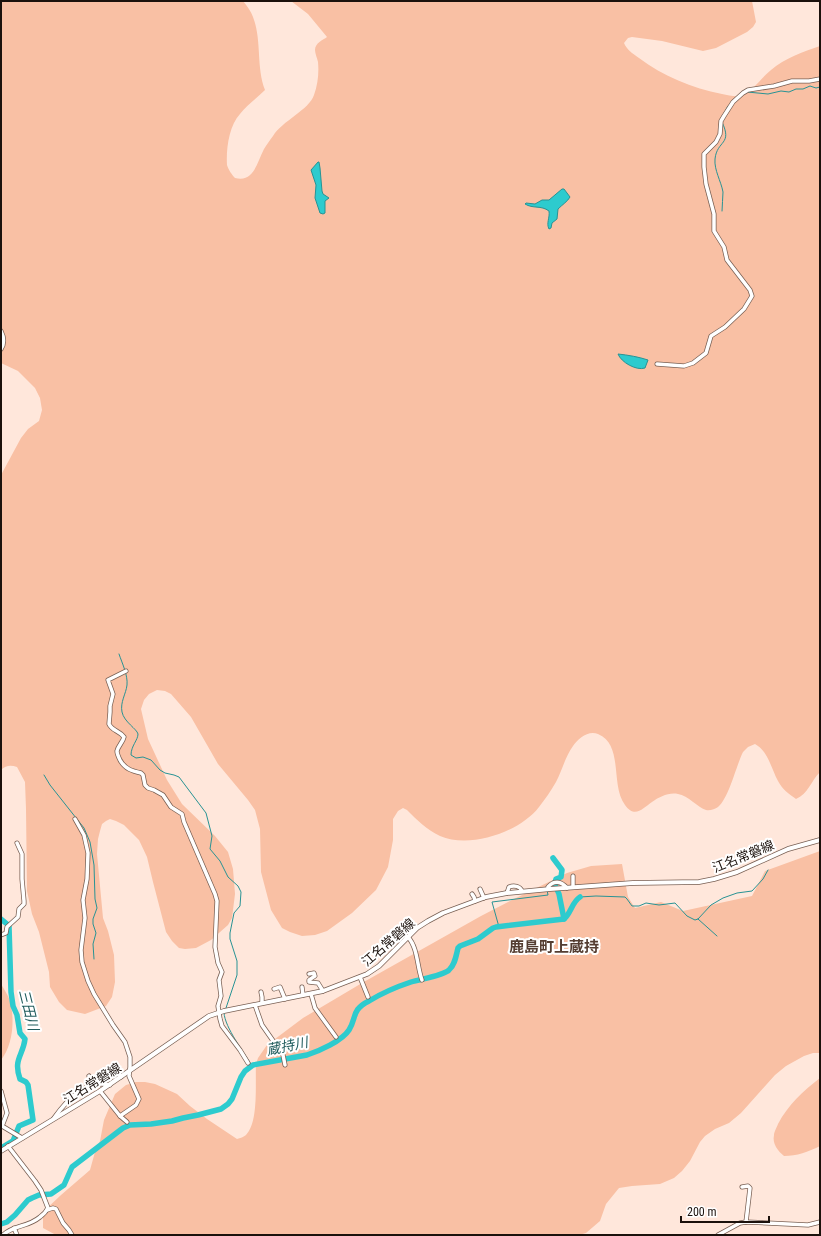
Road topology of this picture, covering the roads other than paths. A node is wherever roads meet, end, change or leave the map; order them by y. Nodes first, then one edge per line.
1 (820, 79) edge
2 (1, 331) edge
3 (1, 349) edge
4 (657, 364) dead end
5 (126, 671) dead end
6 (75, 819) dead end
7 (820, 840) edge
8 (17, 843) dead end
9 (573, 876) dead end
10 (573, 887) junction
11 (566, 888) junction
12 (480, 889) dead end
13 (548, 889) junction
14 (472, 894) dead end
15 (484, 898) junction
16 (475, 900) junction
17 (1, 935) edge
18 (408, 937) junction
19 (310, 974) dead end
20 (360, 977) junction
21 (422, 980) dead end
22 (302, 987) dead end
23 (274, 989) dead end
24 (323, 991) junction
25 (261, 992) dead end
26 (311, 994) junction
27 (303, 995) junction
28 (368, 997) dead end
29 (285, 999) junction
30 (262, 1003) junction
31 (255, 1005) junction
32 (219, 1013) junction
33 (336, 1037) dead end
34 (248, 1063) dead end
35 (285, 1065) dead end
36 (111, 1068) dead end
37 (128, 1072) junction
38 (89, 1076) dead end
39 (120, 1077) junction
40 (96, 1085) junction
41 (110, 1085) junction
42 (1, 1091) edge
43 (100, 1091) junction
44 (120, 1116) junction
45 (53, 1119) junction
46 (127, 1122) dead end
47 (2, 1126) edge
48 (22, 1138) junction
49 (8, 1146) junction
50 (1, 1151) edge
51 (742, 1187) dead end
52 (47, 1210) junction
53 (746, 1222) junction
54 (820, 1222) edge
55 (14, 1228) junction
56 (3, 1235) edge
57 (17, 1235) edge
58 (72, 1235) edge
59 (718, 1235) edge

1 - 4 street
2 - 3 street
5 - 32 street
6 - 37 street
7 - 10 main road, 江名常磐線
8 - 17 street
9 - 10 street
10 - 11 main road, 江名常磐線
11 - 13 main road, 江名常磐線
11 - 13 street
12 - 15 street
13 - 15 main road, 江名常磐線
14 - 16 street
15 - 16 main road, 江名常磐線
16 - 18 main road, 江名常磐線
18 - 20 main road, 江名常磐線
18 - 21 street
19 - 24 street
20 - 24 main road, 江名常磐線
20 - 28 street
22 - 27 street
23 - 29 street
24 - 26 main road, 江名常磐線
25 - 30 street
26 - 27 main road, 江名常磐線
26 - 33 street
27 - 29 main road, 江名常磐線
29 - 30 main road, 江名常磐線
30 - 31 main road, 江名常磐線
31 - 32 main road, 江名常磐線
31 - 35 street
32 - 34 street
32 - 37 main road, 江名常磐線
36 - 39 street
37 - 39 main road, 江名常磐線
37 - 44 street
38 - 40 street
39 - 41 main road, 江名常磐線
40 - 41 street
40 - 45 street
41 - 43 main road, 江名常磐線
42 - 47 street
43 - 44 street
43 - 45 main road, 江名常磐線
44 - 46 street
45 - 48 main road, 江名常磐線
47 - 48 street
48 - 49 main road, 江名常磐線
49 - 50 main road, 江名常磐線
49 - 52 street
51 - 53 street
52 - 55 street
52 - 58 street
53 - 54 street
53 - 59 street
55 - 56 street
55 - 57 street

